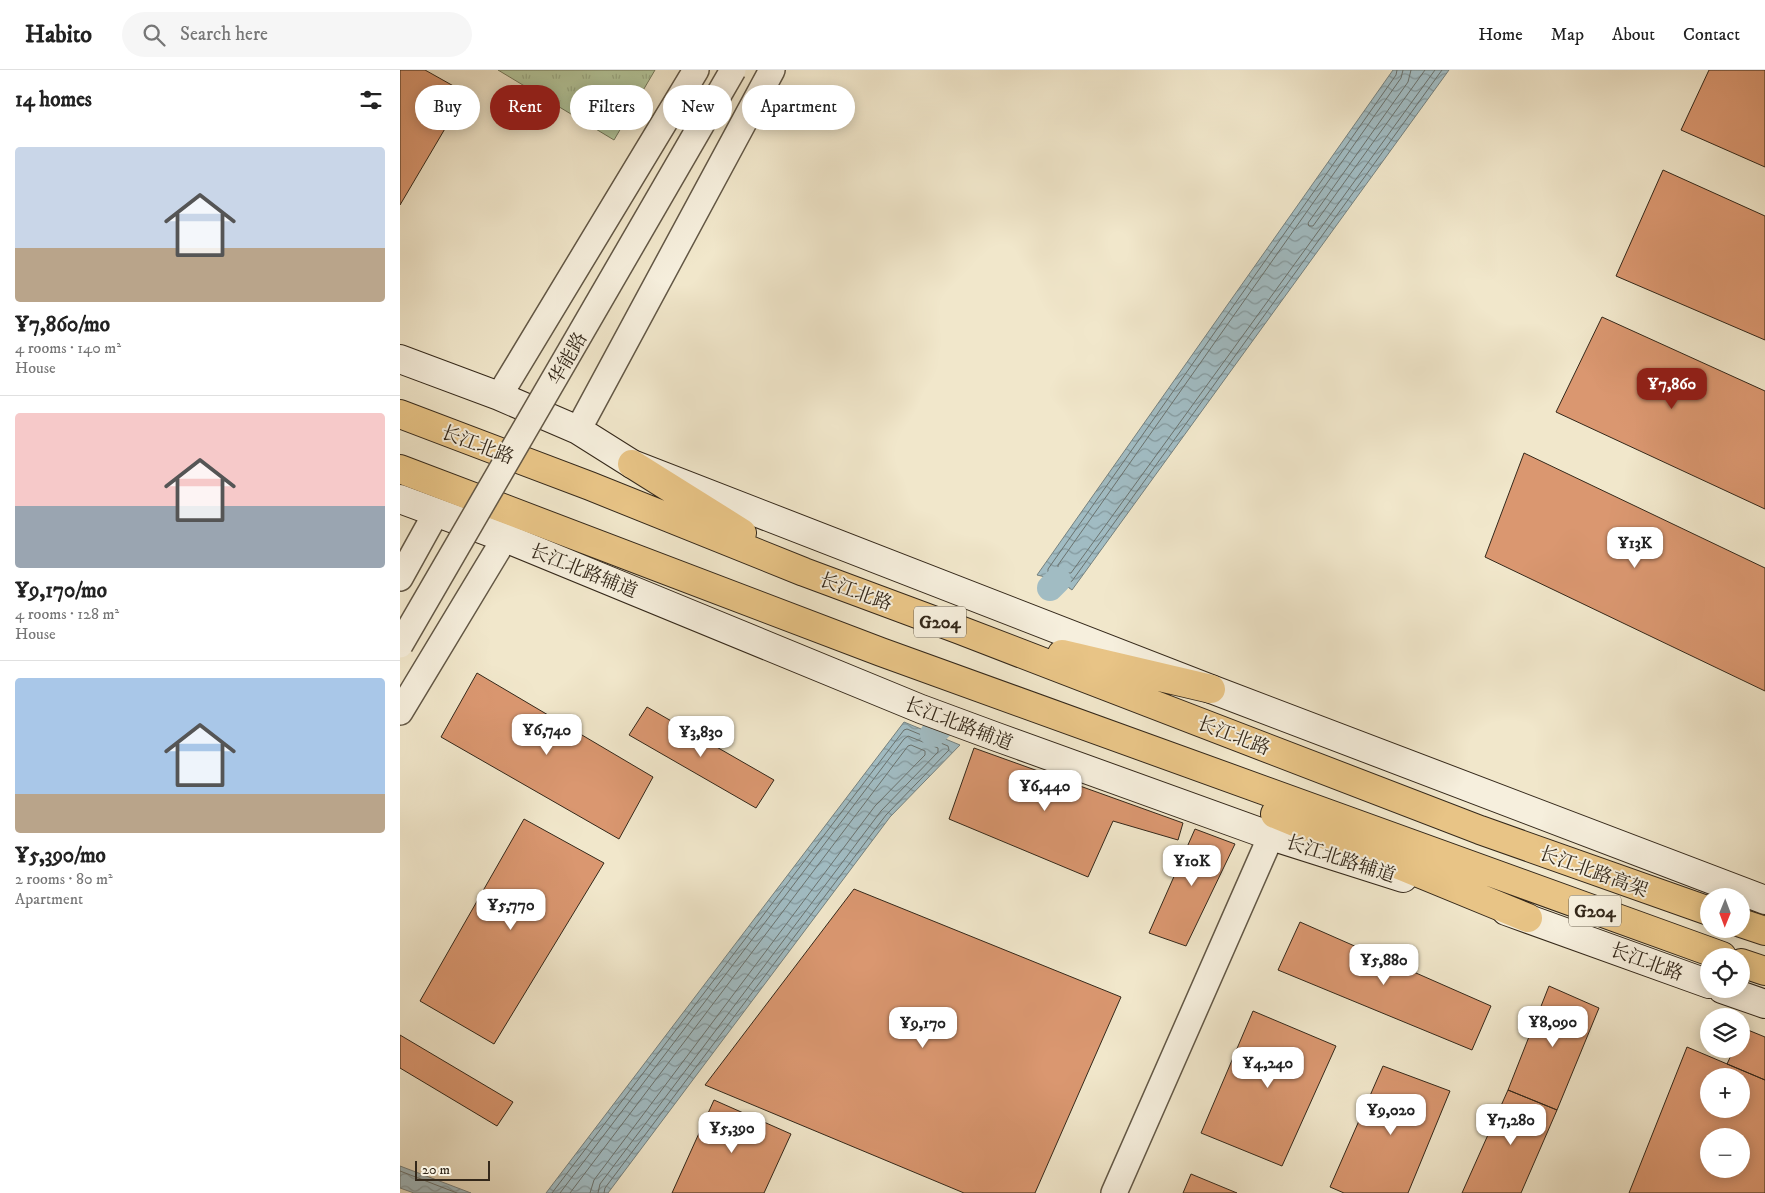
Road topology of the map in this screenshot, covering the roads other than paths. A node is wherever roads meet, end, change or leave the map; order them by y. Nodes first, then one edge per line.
1 (696, 70) edge
2 (733, 70) edge
3 (772, 70) edge
4 (400, 359) edge
5 (499, 396) junction
6 (400, 414) edge
7 (578, 430) junction
8 (632, 464) junction
9 (400, 469) edge
10 (400, 499) edge
11 (436, 514) junction
12 (505, 538) junction
13 (804, 572) junction
14 (400, 578) edge
15 (960, 630) junction
16 (400, 645) edge
17 (881, 652) junction
18 (1211, 689) junction
19 (400, 712) edge
20 (1480, 830) joint
21 (1271, 836) junction
22 (1765, 900) edge
23 (1700, 908) edge
24 (1528, 918) junction
25 (1750, 926) edge
26 (1765, 931) edge
27 (1700, 948) edge
28 (1750, 966) edge
29 (1765, 972) edge
30 (1700, 981) edge
31 (1748, 998) edge
32 (1765, 1004) edge
33 (1114, 1193) edge

1 - 5 street
2 - 16 street, 华能路, bridge
3 - 7 street
4 - 5 main road
5 - 7 main road
6 - 13 highway, 长江北路 / G204
7 - 8 main road
8 - 13 highway
8 - 18 main road
9 - 17 highway, G204
10 - 11 main road, 长江北路辅道
11 - 12 main road, 长江北路辅道
11 - 14 street
12 - 19 street
12 - 21 main road, 长江北路辅道
13 - 15 highway, 长江北路 / G204
15 - 18 highway
15 - 20 highway, 长江北路 / G204
17 - 24 highway
17 - 27 highway, 长江北路高架 / G204
18 - 22 main road
20 - 23 highway, 长江北路高架 / G204
21 - 24 main road, 长江北路辅道
21 - 33 street
24 - 30 main road, 长江北路 / G204
25 - 26 highway
28 - 29 highway
31 - 32 main road

